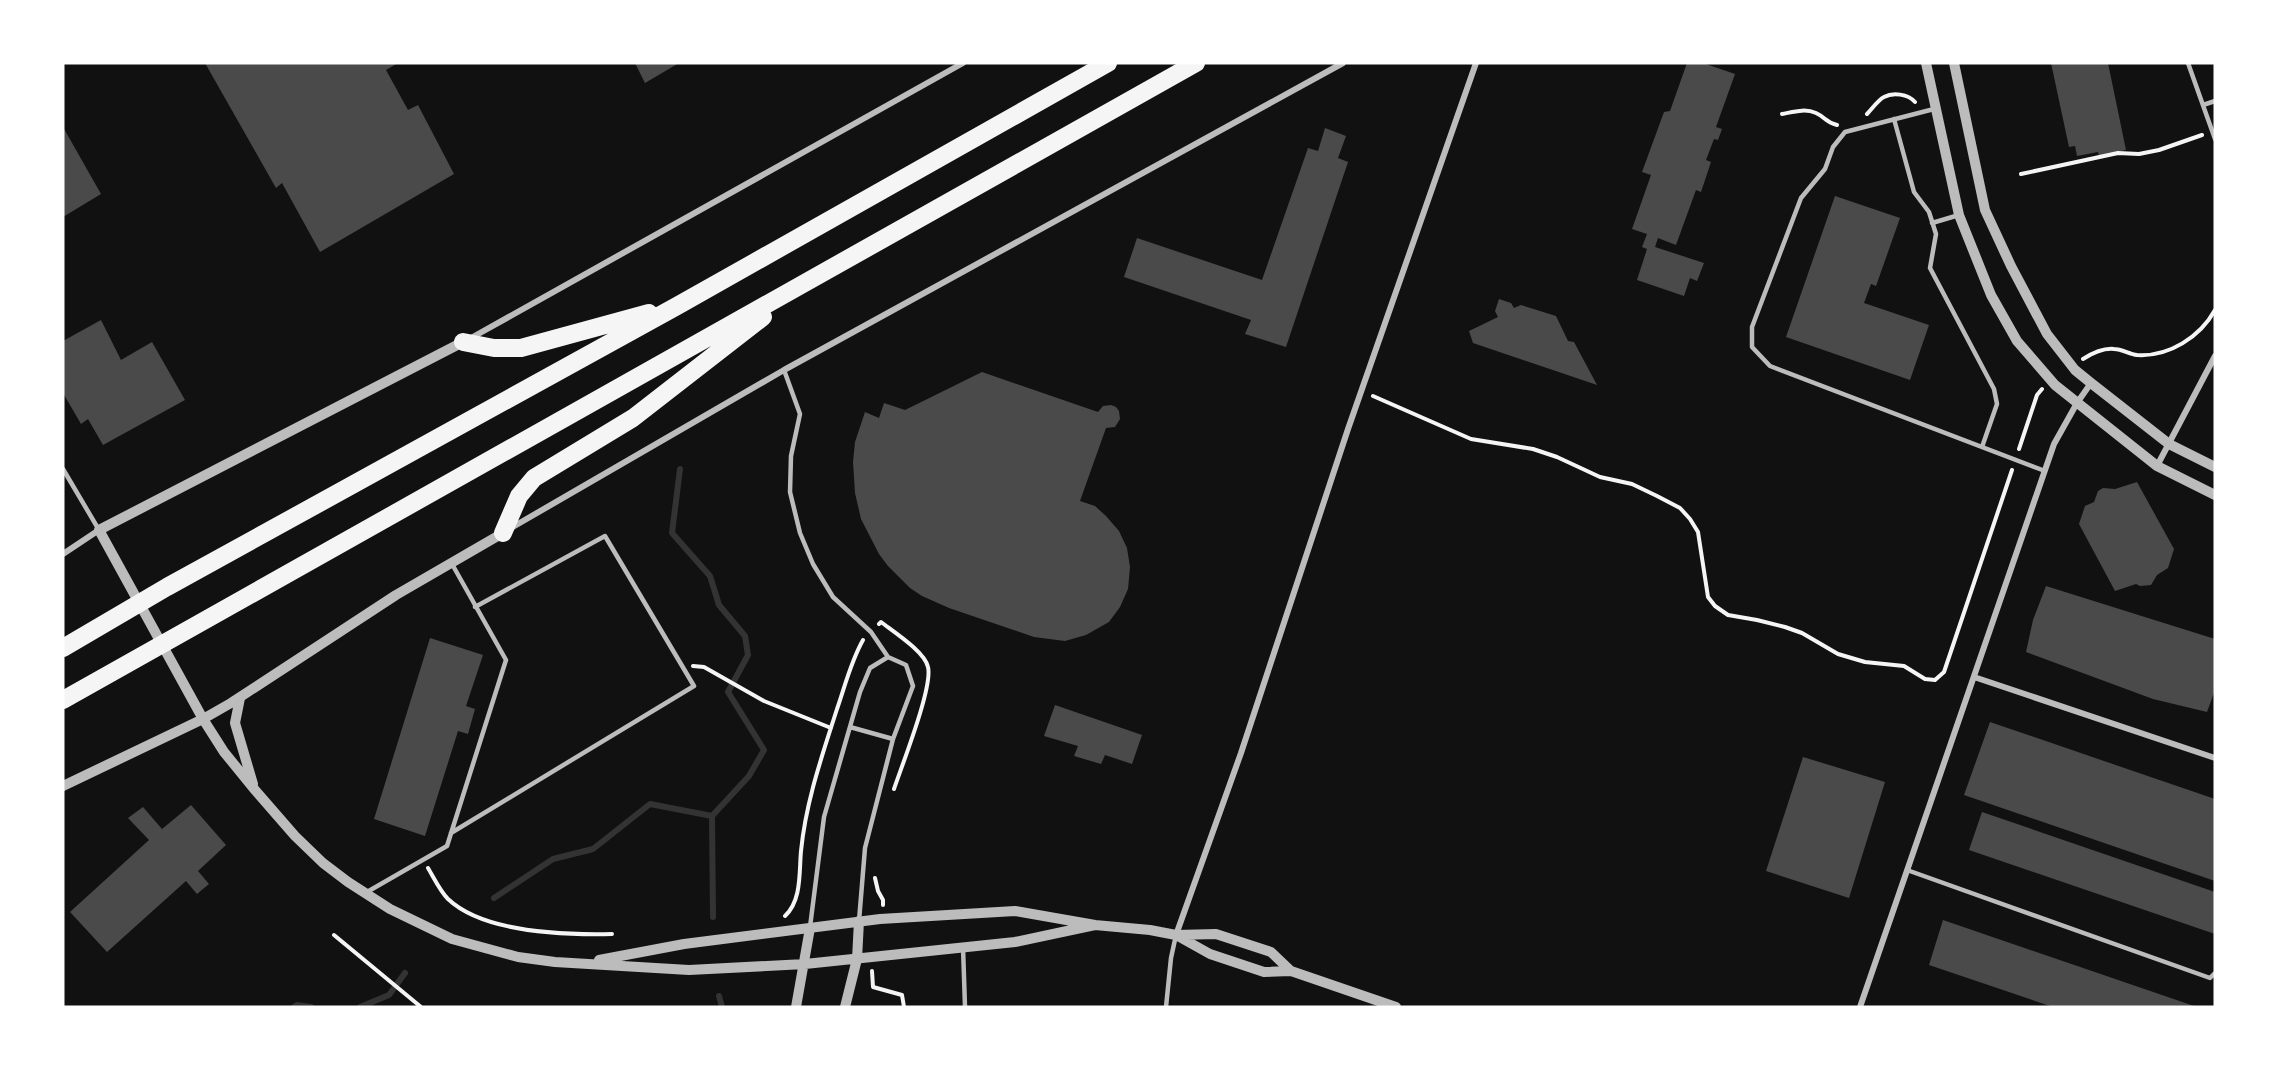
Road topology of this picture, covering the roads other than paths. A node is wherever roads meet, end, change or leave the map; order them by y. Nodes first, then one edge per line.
1 (963, 63) edge
2 (1108, 63) edge
3 (1196, 63) edge
4 (1343, 63) edge
5 (1476, 63) edge
6 (1926, 63) edge
7 (1954, 63) edge
8 (2188, 63) edge
9 (2215, 101) edge
10 (2203, 105) junction
11 (1936, 108) junction
12 (1894, 119) junction
13 (2215, 139) edge
14 (1959, 215) junction
15 (1932, 223) junction
16 (812, 279) junction
17 (677, 306) junction
18 (464, 342) junction
19 (2215, 356) edge
20 (784, 370) junction
21 (2091, 383) junction
22 (2077, 403) junction
23 (2169, 444) junction
24 (1982, 447) junction
25 (2157, 466) junction
26 (2215, 467) edge
27 (63, 469) edge
28 (2045, 471) junction
29 (2215, 495) edge
30 (99, 530) junction
31 (503, 533) junction
32 (63, 554) edge
33 (451, 563) junction
34 (476, 607) junction
35 (63, 648) edge
36 (888, 657) junction
37 (1974, 677) junction
38 (240, 698) junction
39 (63, 700) edge
40 (203, 719) junction
41 (850, 727) junction
42 (893, 739) junction
43 (2215, 758) edge
44 (63, 786) edge
45 (255, 790) junction
46 (451, 833) junction
47 (1907, 870) junction
48 (365, 893) junction
49 (859, 921) junction
50 (1095, 925) junction
51 (810, 928) junction
52 (1176, 935) junction
53 (963, 947) junction
54 (857, 959) junction
55 (584, 963) junction
56 (805, 964) junction
57 (1291, 971) junction
58 (2215, 973) edge
59 (796, 1007) edge
60 (845, 1007) edge
61 (965, 1007) edge
62 (1166, 1007) edge
63 (1396, 1007) edge
64 (1860, 1007) edge

1 - 18 street
2 - 17 highway
3 - 16 highway
4 - 20 street
5 - 52 street
6 - 11 street
7 - 21 street
8 - 10 lane
9 - 10 lane
10 - 13 lane
11 - 12 lane
11 - 14 street
12 - 15 lane
12 - 24 lane
14 - 15 lane
14 - 22 street
15 - 24 lane
16 - 31 highway
16 - 39 highway
17 - 18 highway
17 - 35 highway
18 - 30 street
19 - 23 street
20 - 31 street
20 - 36 lane
21 - 22 street
21 - 23 street
22 - 25 street
22 - 28 street
23 - 25 street
23 - 26 street
24 - 28 lane
25 - 29 street
27 - 30 lane
28 - 37 street
30 - 32 street
30 - 40 street
31 - 33 street
33 - 34 lane
33 - 38 street
34 - 46 lane
34 - 46 lane
36 - 41 lane
36 - 42 lane
37 - 43 street
37 - 47 street
38 - 40 street
38 - 45 street
40 - 44 street
40 - 45 street
41 - 42 lane
41 - 51 lane
42 - 49 lane
45 - 48 street
46 - 48 lane
47 - 58 lane
47 - 64 street
48 - 55 street
49 - 50 street
49 - 51 street
49 - 54 street
50 - 52 street
50 - 53 street
51 - 55 street
51 - 56 street
52 - 57 street
52 - 57 street
52 - 62 lane
53 - 54 street
53 - 61 lane
54 - 56 street
54 - 60 street
55 - 56 street
56 - 59 street
57 - 63 street

